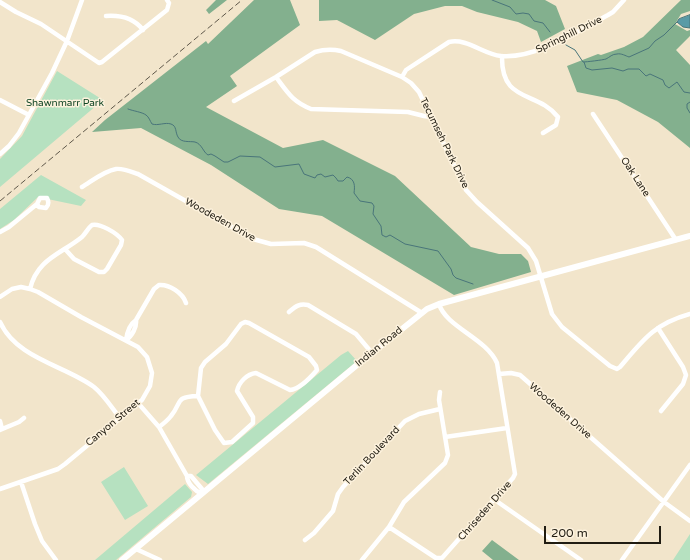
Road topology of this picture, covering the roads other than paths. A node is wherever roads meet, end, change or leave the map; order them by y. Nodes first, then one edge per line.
1 (82, 0) edge
2 (167, 0) edge
3 (622, 1) edge
4 (0, 2) edge
5 (106, 16) dead end
6 (143, 30) junction
7 (67, 41) junction
8 (502, 56) junction
9 (276, 77) junction
10 (402, 77) junction
11 (0, 100) edge
12 (234, 101) dead end
13 (593, 114) dead end
14 (29, 115) junction
15 (431, 117) junction
16 (543, 133) dead end
17 (0, 154) edge
18 (82, 187) dead end
19 (37, 204) dead end
20 (0, 232) edge
21 (690, 236) edge
22 (676, 240) junction
23 (65, 249) junction
24 (541, 276) junction
25 (30, 289) junction
26 (0, 297) edge
27 (186, 303) dead end
28 (438, 304) junction
29 (289, 312) dead end
30 (422, 313) junction
31 (690, 314) edge
32 (0, 322) edge
33 (658, 328) junction
34 (126, 340) junction
35 (372, 353) junction
36 (499, 374) junction
37 (440, 392) dead end
38 (198, 396) junction
39 (138, 403) junction
40 (440, 409) junction
41 (661, 411) dead end
42 (24, 418) dead end
43 (120, 418) junction
44 (0, 421) edge
45 (159, 427) junction
46 (507, 428) junction
47 (1, 429) edge
48 (445, 437) junction
49 (690, 466) edge
50 (21, 482) junction
51 (0, 489) edge
52 (202, 494) junction
53 (495, 500) junction
54 (664, 502) junction
55 (690, 521) edge
56 (389, 527) junction
57 (305, 540) dead end
58 (136, 549) junction
59 (56, 560) edge
60 (122, 560) edge
61 (160, 560) edge
62 (362, 560) edge
63 (581, 560) edge
64 (622, 560) edge

1 - 7 street
2 - 6 street
3 - 8 street, Springhill Drive
4 - 7 street
5 - 6 street
6 - 7 street
7 - 14 street
8 - 10 street, Springhill Drive
8 - 16 street
9 - 10 street, Tecumseh Park Drive
9 - 12 street, Tecumseh Park Drive
9 - 15 street
10 - 15 street, Tecumseh Park Drive
11 - 14 street
13 - 22 street, Oak Lane
14 - 17 street
15 - 24 street, Tecumseh Park Drive
18 - 30 street, Woodeden Drive
19 - 20 street
21 - 22 street, Indian Road
22 - 24 street, Indian Road
23 - 23 street
23 - 25 street
24 - 28 street, Indian Road
24 - 33 street, Tecumseh Park Drive
25 - 26 street, Canyon Street
25 - 34 street, Canyon Street
27 - 34 street
28 - 30 street, Indian Road
28 - 36 street
29 - 35 street
30 - 35 street, Indian Road
31 - 33 street, Tecumseh Park Drive
32 - 43 street
33 - 41 street
34 - 39 street, Canyon Street
35 - 52 street, Indian Road
36 - 46 street, Chriseden Drive
36 - 54 street, Woodeden Drive
37 - 40 street
38 - 38 street
38 - 45 street
39 - 43 street, Canyon Street
39 - 45 street
40 - 48 street
40 - 57 street, Terlin Boulevard
42 - 47 street
43 - 50 street, Canyon Street
44 - 47 street
45 - 52 street
46 - 48 street
46 - 53 street, Chriseden Drive
48 - 56 street
49 - 54 street
50 - 51 street, Canyon Street
50 - 59 street
52 - 58 street, Indian Road
53 - 56 street, Chriseden Drive
53 - 63 street
54 - 55 street, Woodeden Drive
54 - 64 street
56 - 62 street
58 - 60 street, Indian Road
58 - 61 street

